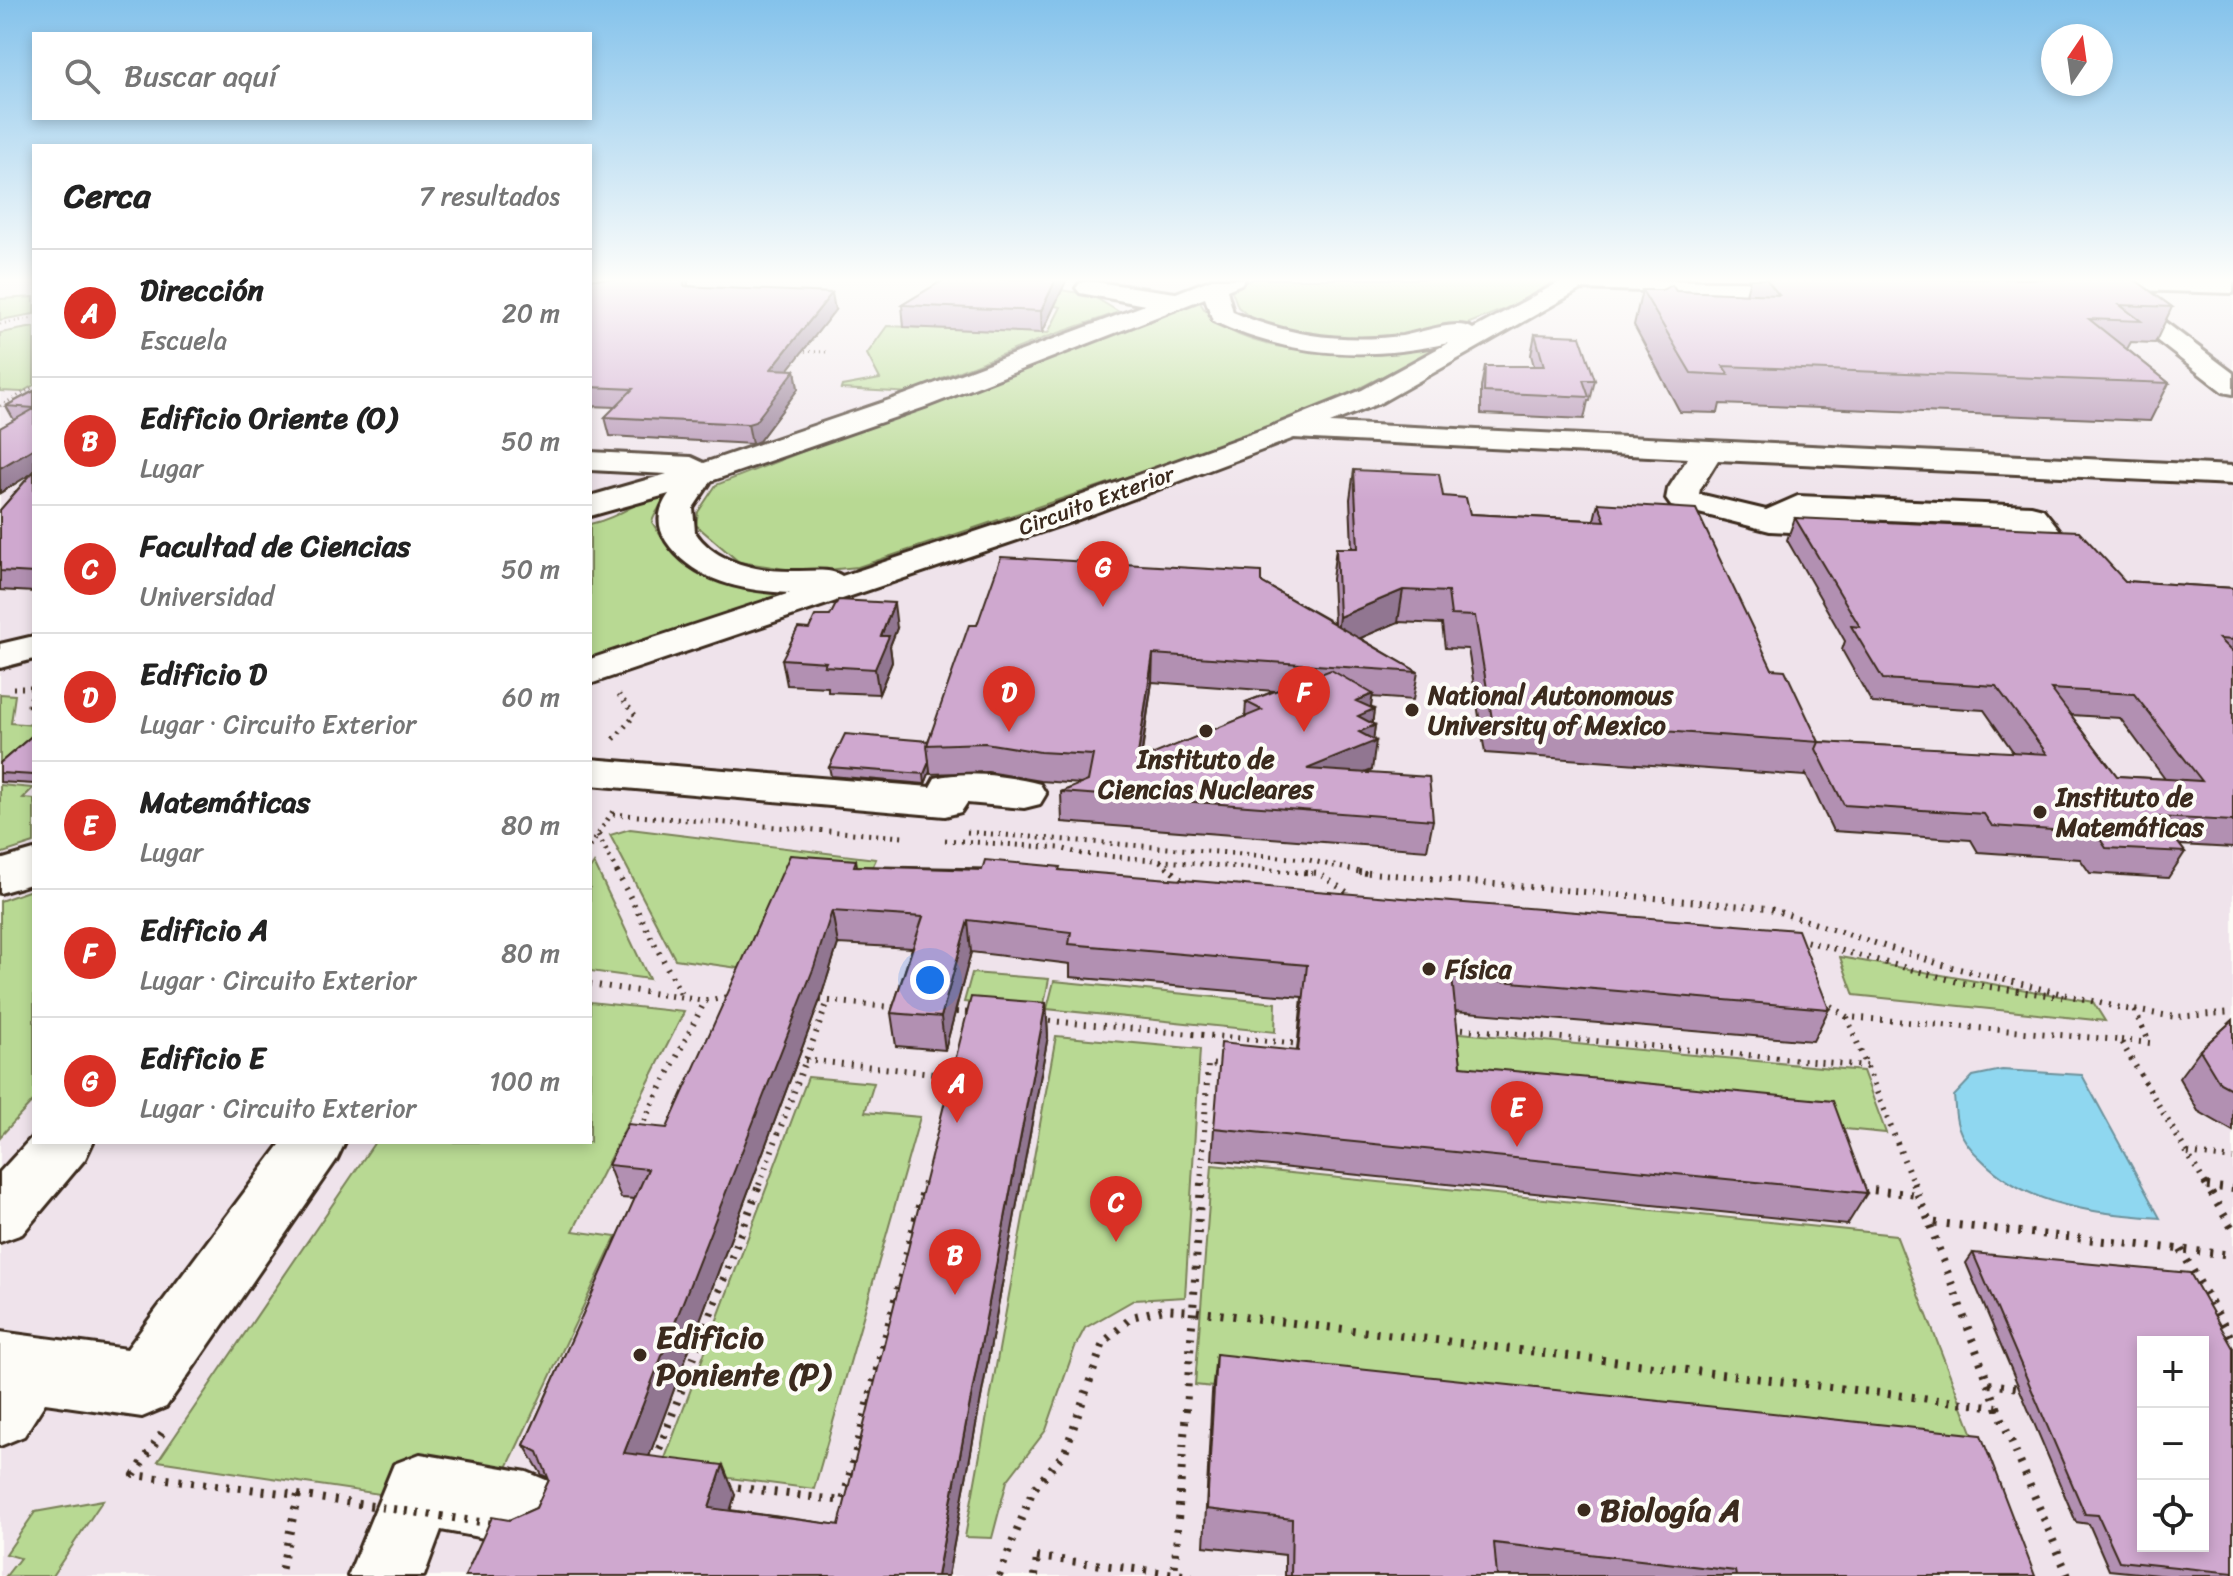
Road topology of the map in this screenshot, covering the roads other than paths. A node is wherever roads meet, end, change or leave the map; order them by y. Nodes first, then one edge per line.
1 (1043, 353) edge
2 (1449, 353) edge
3 (2189, 353) edge
4 (2233, 386) edge
5 (1288, 430) junction
6 (1709, 449) junction
7 (592, 462) edge
8 (712, 473) junction
9 (2233, 475) edge
10 (642, 482) junction
11 (592, 505) edge
12 (592, 521) edge
13 (1770, 521) junction
14 (871, 579) junction
15 (32, 648) edge
16 (0, 656) edge
17 (601, 678) edge
18 (600, 758) edge
19 (1024, 794) dead end
20 (32, 867) edge
21 (0, 877) edge
22 (62, 1144) edge
23 (315, 1144) edge
24 (0, 1215) edge
25 (8, 1381) edge
26 (515, 1517) edge
27 (386, 1576) edge

1 - 8 street
2 - 5 street, Circuito Exterior
3 - 4 street
5 - 6 street
5 - 14 street, Circuito Exterior
6 - 9 street
6 - 13 street
7 - 10 street
8 - 10 street
8 - 14 street
10 - 11 street
10 - 12 street
13 - 13 street
14 - 17 street, Circuito Exterior
15 - 16 street
18 - 19 street
20 - 21 street
22 - 24 street
23 - 25 street
26 - 27 street

